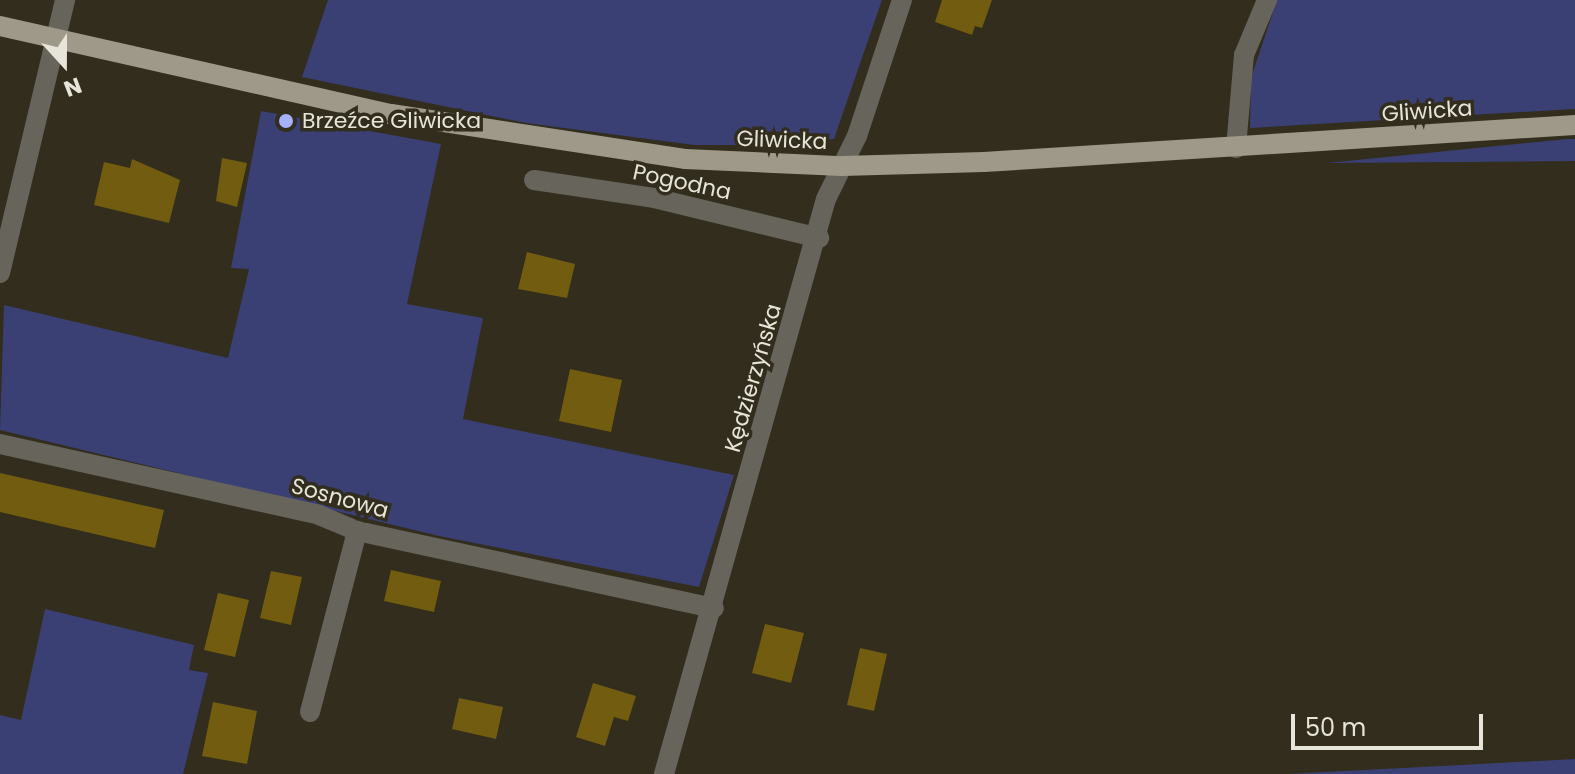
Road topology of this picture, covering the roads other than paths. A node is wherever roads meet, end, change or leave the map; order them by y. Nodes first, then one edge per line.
1 (85, 0) edge
2 (902, 0) edge
3 (1267, 0) edge
4 (61, 2) edge
5 (0, 26) edge
6 (56, 39) junction
7 (1575, 125) edge
8 (1236, 148) junction
9 (842, 166) junction
10 (534, 180) dead end
11 (819, 238) junction
12 (0, 273) edge
13 (0, 444) edge
14 (357, 531) junction
15 (714, 608) junction
16 (310, 712) dead end
17 (664, 774) edge

1 - 4 street
2 - 9 street, Kędzierzyńska
3 - 8 street
4 - 6 street
5 - 6 main road, Gliwicka
6 - 9 main road, Gliwicka
6 - 12 street
7 - 8 main road, Gliwicka
8 - 9 main road, Gliwicka
9 - 11 street, Kędzierzyńska
10 - 11 street, Pogodna
11 - 15 street, Kędzierzyńska
13 - 14 street, Sosnowa
14 - 15 street, Sosnowa
14 - 16 street
15 - 17 street, Kędzierzyńska

